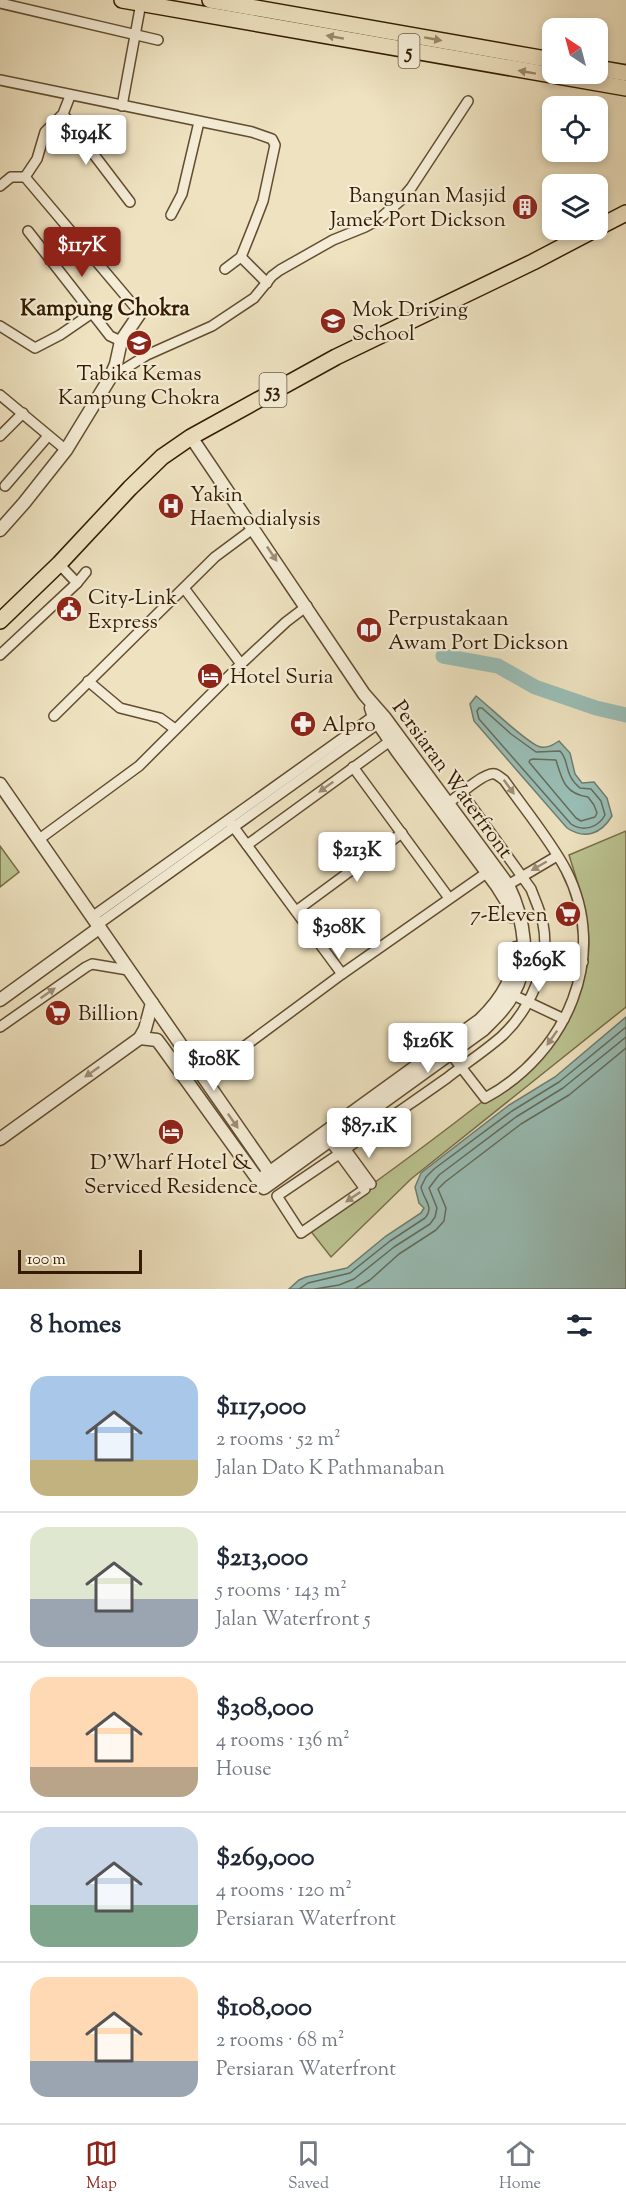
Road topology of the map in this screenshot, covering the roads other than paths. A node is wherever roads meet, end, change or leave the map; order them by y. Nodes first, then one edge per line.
1 (122, 0) edge
2 (210, 0) edge
3 (141, 1) edge
4 (0, 3) edge
5 (134, 33) junction
6 (158, 40) dead end
7 (542, 58) edge
8 (608, 70) edge
9 (626, 73) edge
10 (0, 80) edge
11 (626, 88) edge
12 (70, 96) junction
13 (468, 101) dead end
14 (122, 106) junction
15 (63, 114) junction
16 (199, 122) junction
17 (25, 177) junction
18 (0, 186) edge
19 (130, 202) dead end
20 (626, 213) edge
21 (171, 214) dead end
22 (608, 223) edge
23 (28, 231) dead end
24 (575, 240) edge
25 (241, 257) junction
26 (225, 269) dead end
27 (267, 284) junction
28 (92, 313) junction
29 (140, 313) joint
30 (0, 326) edge
31 (121, 341) junction
32 (110, 378) junction
33 (0, 395) edge
34 (23, 413) junction
35 (0, 435) edge
36 (48, 436) junction
37 (191, 436) junction
38 (66, 450) junction
39 (5, 486) dead end
40 (254, 528) junction
41 (0, 530) edge
42 (59, 564) junction
43 (86, 572) dead end
44 (77, 583) junction
45 (184, 588) junction
46 (307, 606) junction
47 (0, 621) edge
48 (0, 656) edge
49 (241, 664) junction
50 (88, 681) junction
51 (54, 716) dead end
52 (379, 717) junction
53 (176, 729) junction
54 (390, 741) junction
55 (353, 767) junction
56 (0, 784) edge
57 (462, 793) junction
58 (444, 806) junction
59 (231, 823) junction
60 (402, 833) junction
61 (38, 840) junction
62 (247, 845) junction
63 (557, 856) junction
64 (490, 870) junction
65 (521, 876) junction
66 (508, 885) junction
67 (448, 898) junction
68 (296, 911) junction
69 (96, 923) junction
70 (543, 957) junction
71 (583, 962) junction
72 (129, 970) junction
73 (342, 974) junction
74 (508, 993) junction
75 (0, 1000) edge
76 (527, 1003) junction
77 (152, 1004) junction
78 (564, 1019) junction
79 (0, 1027) edge
80 (140, 1038) junction
81 (449, 1050) junction
82 (462, 1066) junction
83 (203, 1077) junction
84 (410, 1078) junction
85 (423, 1095) junction
86 (329, 1136) junction
87 (0, 1139) edge
88 (342, 1152) junction
89 (267, 1178) junction
90 (371, 1184) dead end

1 - 3 main road, 5
2 -> 7 main road, 5
3 - 5 street
11 -> 3 main road, 5
4 - 5 street
5 - 6 street
5 - 14 street
8 - 9 main road
10 - 12 street
12 - 14 street
12 - 15 street
13 - 27 street
14 - 16 street
15 - 17 street
15 - 19 street
16 - 21 street
16 - 25 street
17 - 18 street
17 - 29 street
20 - 22 main road, 53
23 - 28 street
24 - 37 main road, 53
25 - 26 street
25 - 27 street
27 - 32 street
28 - 30 street
28 - 31 street
29 - 31 street
31 - 32 street
32 - 38 street
33 - 34 street
34 - 35 street
34 - 36 street
36 - 38 street
36 - 39 street
37 - 40 street, Persiaran Waterfront
37 - 42 main road, 53
38 - 41 street
40 - 45 street
40 -> 46 street, Persiaran Waterfront
42 - 44 street
42 - 47 main road, 53
43 - 44 street
44 - 48 street
45 - 49 street
45 - 50 street
46 - 49 street
46 - 52 street, Persiaran Waterfront
49 - 53 street
50 - 51 street
50 - 53 street
52 - 54 street, Persiaran Waterfront
52 - 58 street, Persiaran Waterfront
52 - 59 street
53 - 61 street
54 - 55 street
54 - 58 street, Persiaran Waterfront
55 - 60 street
55 -> 62 street
56 - 61 street
57 - 58 street
57 -> 63 street, Persiaran Waterfront
57 - 65 street
58 - 64 street, Persiaran Waterfront
59 - 62 street
59 - 69 street
60 - 67 street
60 - 68 street
61 - 69 street
62 - 68 street
63 -> 65 street
63 - 71 street, Persiaran Waterfront
64 - 66 street, Persiaran Waterfront
64 - 67 street
64 - 74 street, Persiaran Waterfront
65 - 66 street
65 - 70 street
66 - 74 street, Persiaran Waterfront
67 - 73 street
68 - 73 street
69 - 72 street
69 - 75 street
70 - 71 street
70 - 76 street
71 - 78 street, Persiaran Waterfront
72 - 77 street
79 -> 72 street
73 - 83 street
74 - 76 street
74 - 81 street, Persiaran Waterfront
76 - 78 street
76 - 82 street
77 - 80 street
77 - 83 street
78 -> 82 street, Persiaran Waterfront
80 -> 87 street
80 - 89 street
81 - 82 street
81 - 84 street, Persiaran Waterfront
82 - 85 street
83 -> 89 street
84 - 85 street
84 - 86 street, Persiaran Waterfront
85 - 88 street
86 - 88 street
86 - 89 street, Persiaran Waterfront
88 -> 88 street
88 - 90 street

